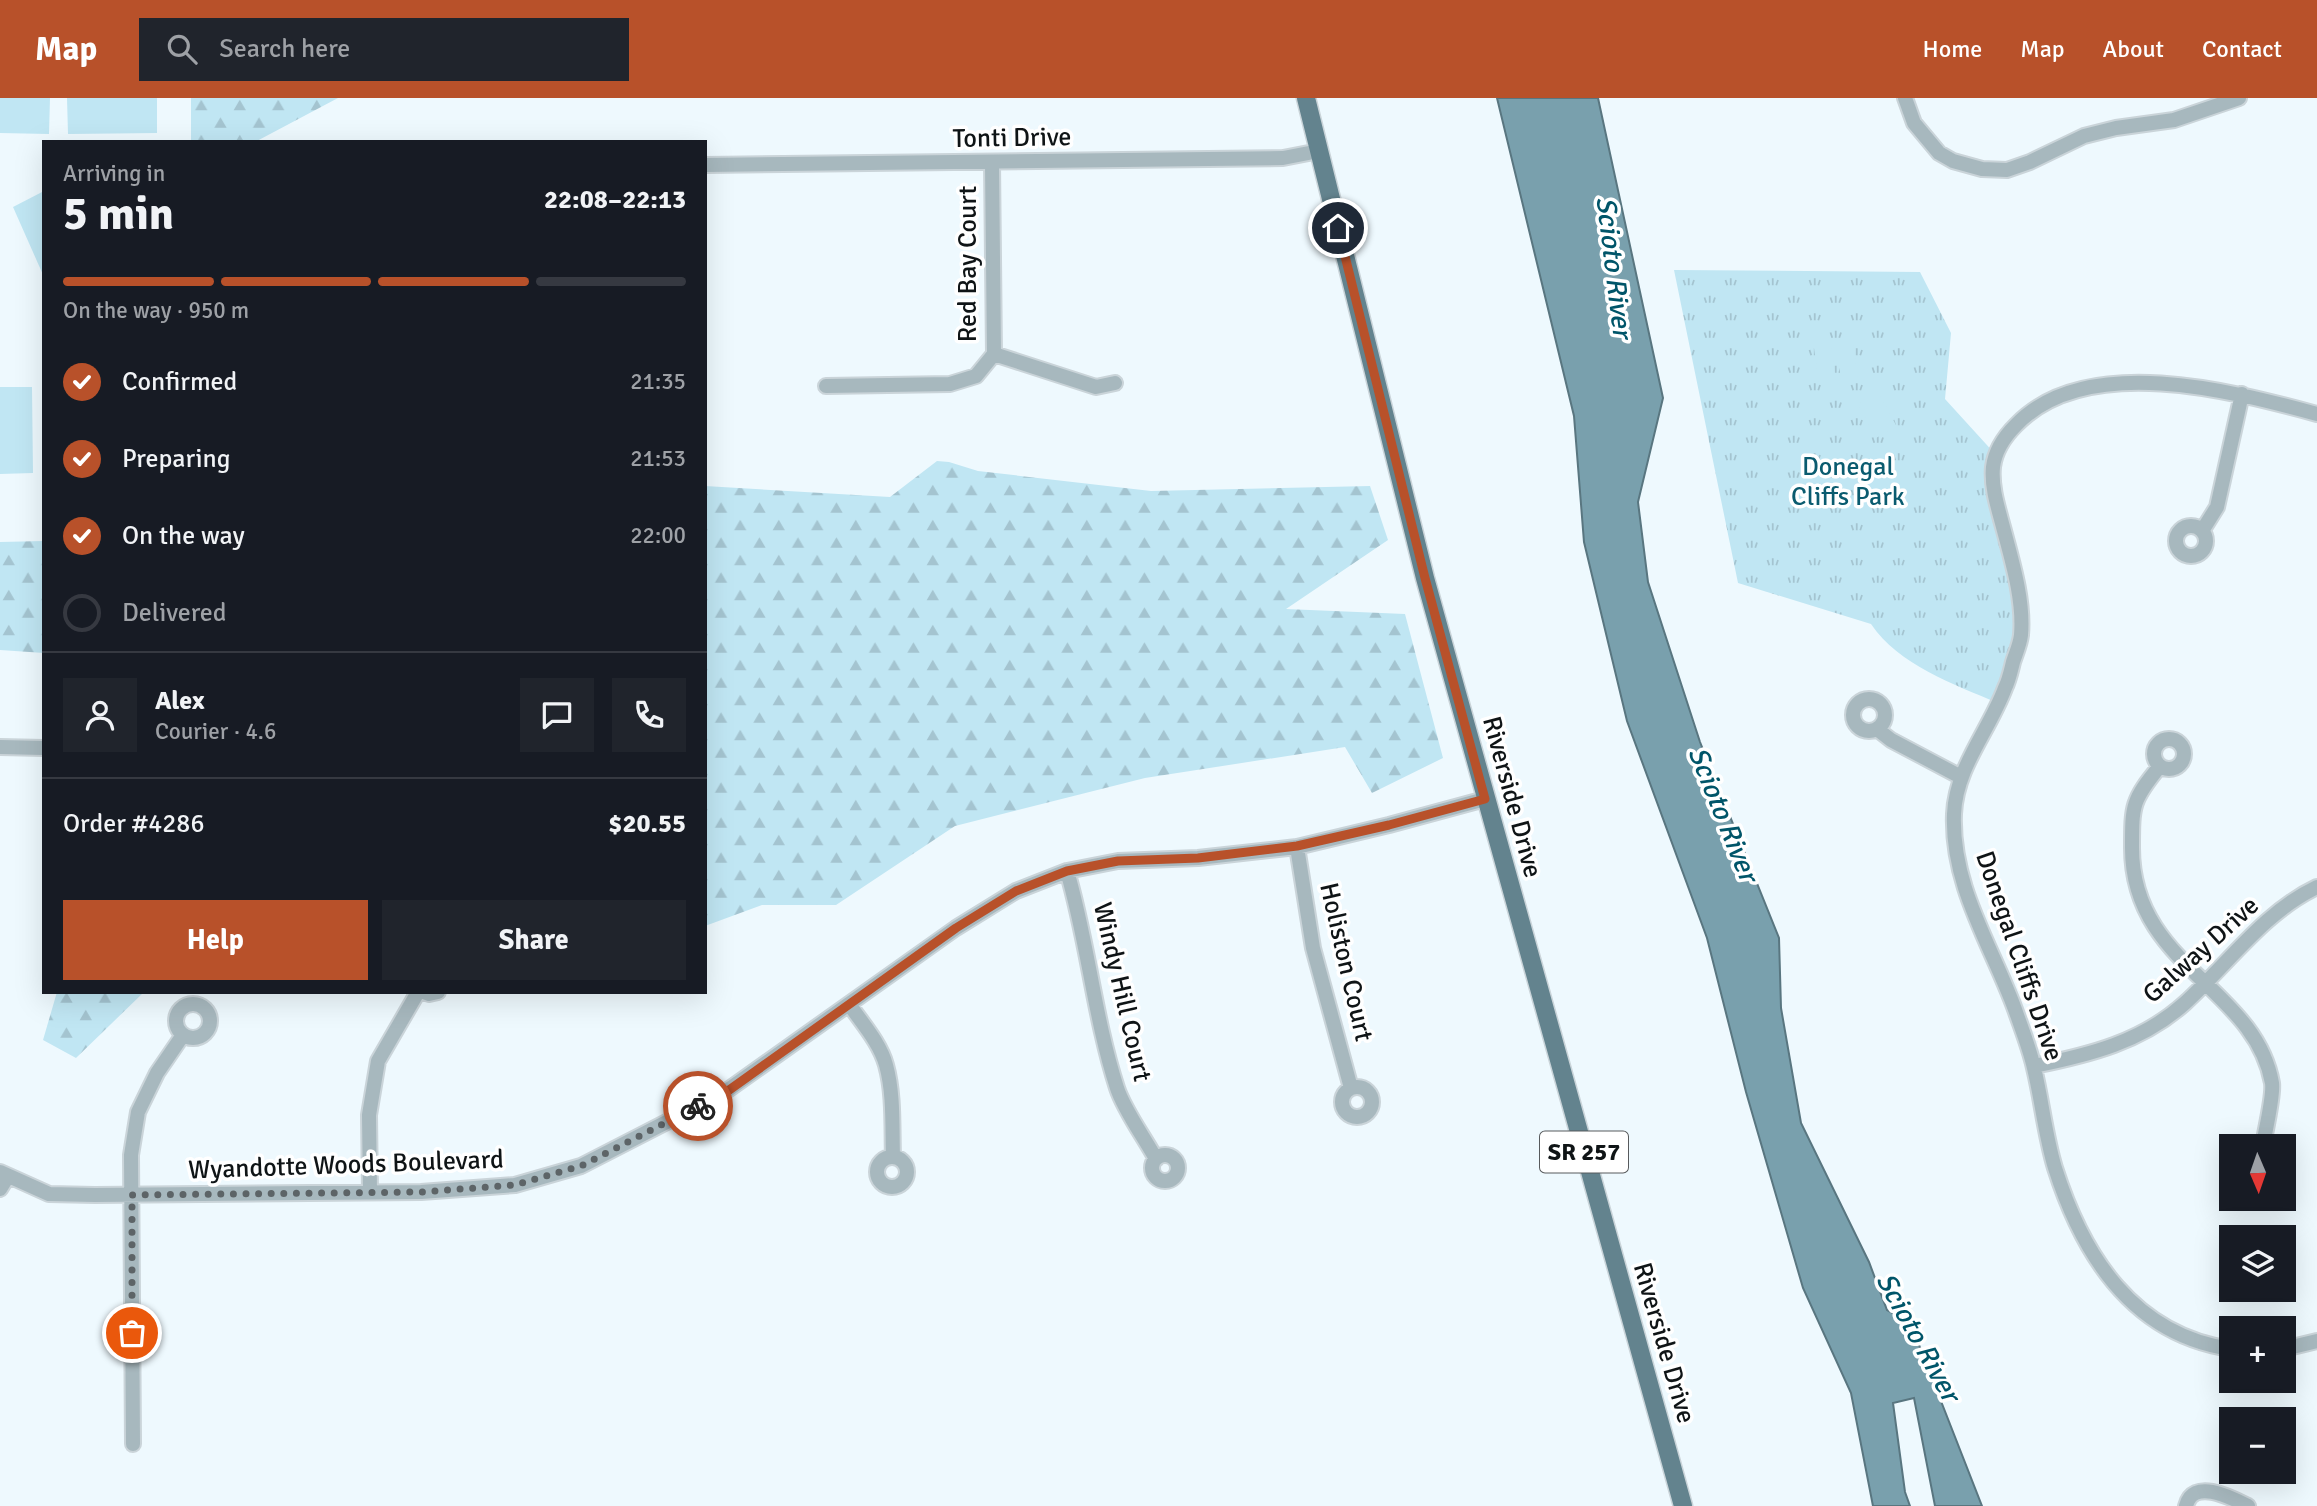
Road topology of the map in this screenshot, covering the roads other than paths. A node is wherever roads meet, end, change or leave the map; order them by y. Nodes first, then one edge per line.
1 (1306, 98) edge
2 (1905, 98) edge
3 (2239, 98) edge
4 (1319, 151) junction
5 (992, 163) junction
6 (707, 165) edge
7 (994, 354) junction
8 (1115, 383) dead end
9 (826, 386) dead end
10 (2242, 394) junction
11 (2317, 414) edge
12 (2202, 531) dead end
13 (1877, 729) dead end
14 (0, 747) edge
15 (42, 748) edge
16 (2160, 766) dead end
17 (1961, 777) junction
18 (1485, 799) junction
19 (1297, 846) junction
20 (1067, 871) junction
21 (2317, 887) edge
22 (2205, 983) junction
23 (417, 994) edge
24 (849, 1004) junction
25 (183, 1035) dead end
26 (2034, 1066) junction
27 (1351, 1088) dead end
28 (2265, 1134) edge
29 (893, 1157) dead end
30 (1156, 1158) dead end
31 (3, 1179) edge
32 (370, 1192) junction
33 (132, 1195) junction
34 (2317, 1341) edge
35 (2296, 1346) edge
36 (2219, 1347) edge
37 (133, 1444) dead end
38 (1683, 1506) edge
39 (2186, 1506) edge
40 (2248, 1506) edge

1 - 4 main road, Riverside Drive / SR 257
2 - 3 street
4 - 5 street, Tonti Drive
4 - 18 main road, Riverside Drive / SR 257
5 - 6 street, Tonti Drive
5 - 7 street, Red Bay Court
7 - 8 street
7 - 9 street, Red Bay Court
10 - 11 street
10 - 12 street
10 - 17 street, Donegal Cliffs Drive
13 - 17 street
14 - 15 street
16 - 22 street
17 - 26 street, Donegal Cliffs Drive
18 - 19 street, Wyandotte Woods Boulevard
18 - 38 main road, Riverside Drive / SR 257
19 - 20 street, Wyandotte Woods Boulevard
19 - 27 street, Holiston Court
20 - 24 street, Wyandotte Woods Boulevard
20 - 30 street, Windy Hill Court
21 - 22 street, Galway Drive
22 - 26 street, Galway Drive
22 - 28 street
23 - 32 street
24 - 29 street
24 - 32 street, Wyandotte Woods Boulevard
25 - 33 street
26 - 36 street, Donegal Cliffs Drive
31 - 33 street, Wyandotte Woods Boulevard
32 - 33 street, Wyandotte Woods Boulevard
33 - 37 street
34 - 35 street
39 - 40 street

